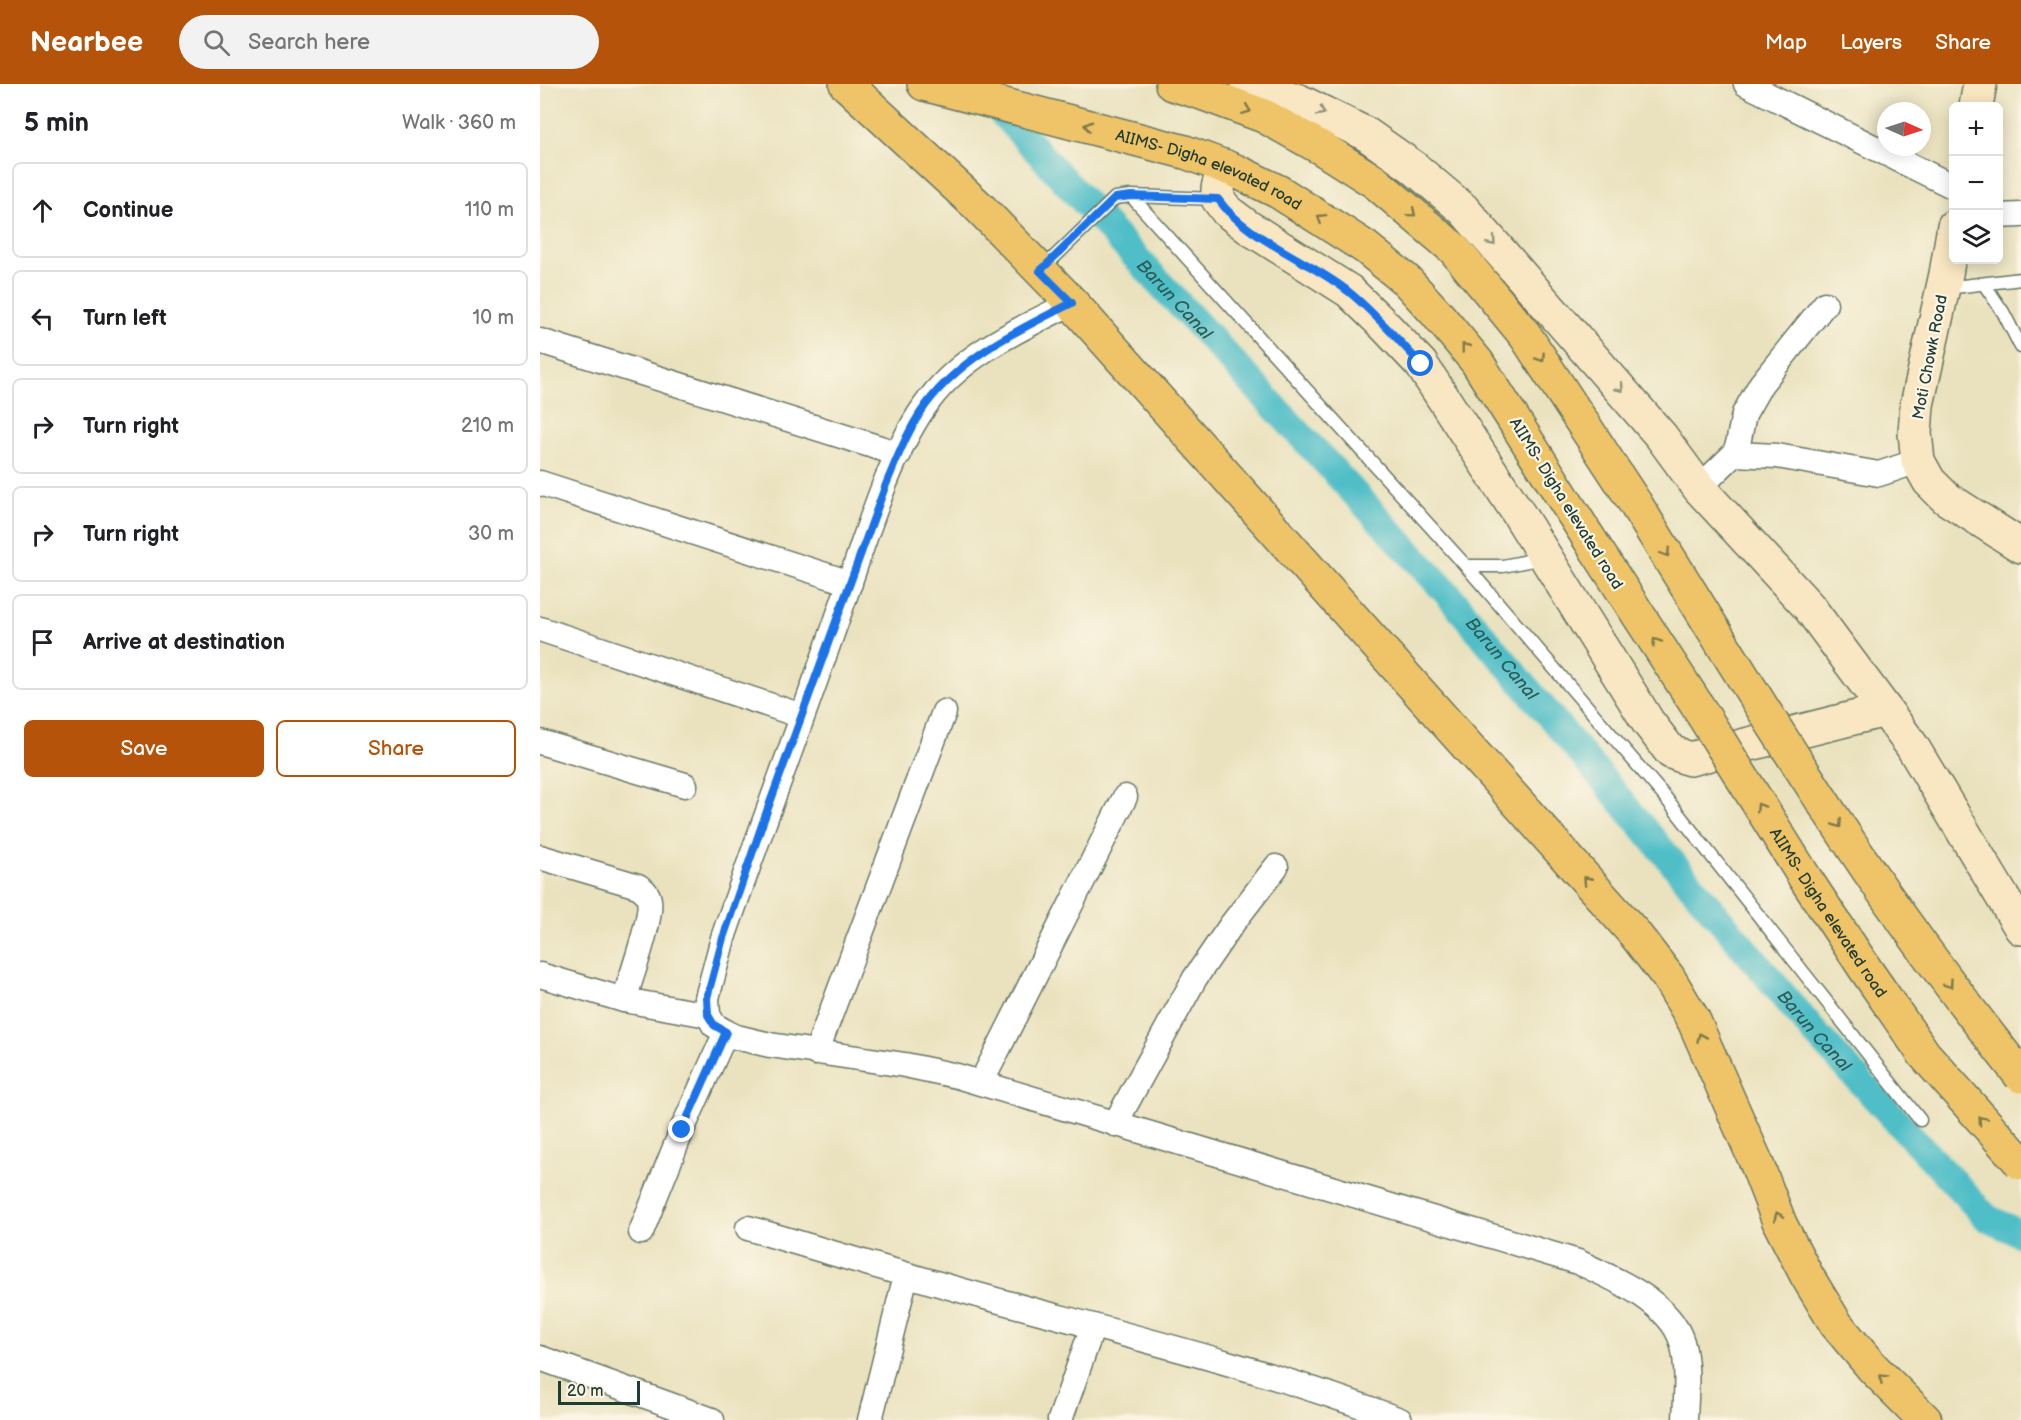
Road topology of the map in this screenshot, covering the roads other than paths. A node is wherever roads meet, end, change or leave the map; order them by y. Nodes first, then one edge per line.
1 (846, 84) edge
2 (924, 84) edge
3 (1172, 84) edge
4 (1247, 84) edge
5 (1746, 84) edge
6 (1980, 84) edge
7 (1977, 102) edge
8 (1224, 166) junction
9 (1949, 185) edge
10 (1131, 196) junction
11 (1218, 199) junction
12 (2003, 216) edge
13 (2021, 216) edge
14 (1949, 249) edge
15 (1040, 271) junction
16 (2021, 279) edge
17 (1984, 284) junction
18 (1942, 289) junction
19 (1072, 303) junction
20 (1825, 304) dead end
21 (540, 341) edge
22 (2021, 347) edge
23 (899, 454) junction
24 (1734, 454) junction
25 (1918, 461) junction
26 (540, 483) edge
27 (1699, 488) junction
28 (2021, 546) edge
29 (1546, 558) junction
30 (1466, 566) junction
31 (850, 583) junction
32 (540, 629) edge
33 (1885, 710) junction
34 (944, 712) dead end
35 (802, 716) junction
36 (540, 742) edge
37 (685, 785) dead end
38 (1125, 796) dead end
39 (540, 857) edge
40 (1276, 867) dead end
41 (2021, 928) edge
42 (540, 975) edge
43 (624, 1000) junction
44 (708, 1015) junction
45 (726, 1032) junction
46 (816, 1053) junction
47 (2021, 1076) edge
48 (981, 1083) junction
49 (1920, 1120) dead end
50 (1115, 1124) junction
51 (2021, 1163) edge
52 (748, 1228) dead end
53 (641, 1232) dead end
54 (906, 1275) junction
55 (1093, 1326) junction
56 (540, 1358) edge
57 (659, 1411) edge
58 (712, 1420) edge
59 (870, 1420) edge
60 (1060, 1420) edge
61 (1400, 1420) edge
62 (1685, 1420) edge
63 (1925, 1420) edge

1 - 15 main road
8 -> 2 main road, AIIMS- Digha elevated road
3 -> 47 main road, bridge
4 -> 27 street
5 - 9 street
6 - 7 street
8 - 11 street
51 -> 8 main road, AIIMS- Digha elevated road, bridge
10 - 11 lane
10 - 15 lane
10 - 30 lane
11 - 29 street
12 - 13 street
14 - 18 street, Moti Chowk Road
15 - 19 main road
16 - 17 lane
17 - 18 lane
17 - 22 lane
18 - 25 street, Moti Chowk Road
19 - 23 street
63 -> 19 main road
20 - 24 street
21 - 23 street
23 - 31 street
24 - 25 street
24 - 27 street
25 - 28 street, Moti Chowk Road
26 - 31 street
27 - 33 street
29 - 30 lane
29 - 33 street
30 - 49 lane
31 - 35 street
32 - 35 street
33 - 41 street
34 - 46 street
35 - 44 street
36 - 37 street
38 - 48 street
39 - 43 street
40 - 50 street
42 - 43 street
43 - 44 street
44 - 45 street
45 - 46 street
45 - 53 street
46 - 48 street
48 - 50 street
50 - 62 street
52 - 54 street
54 - 55 street
54 - 59 street
55 - 60 street
55 - 61 street
56 - 57 street
57 - 58 street

